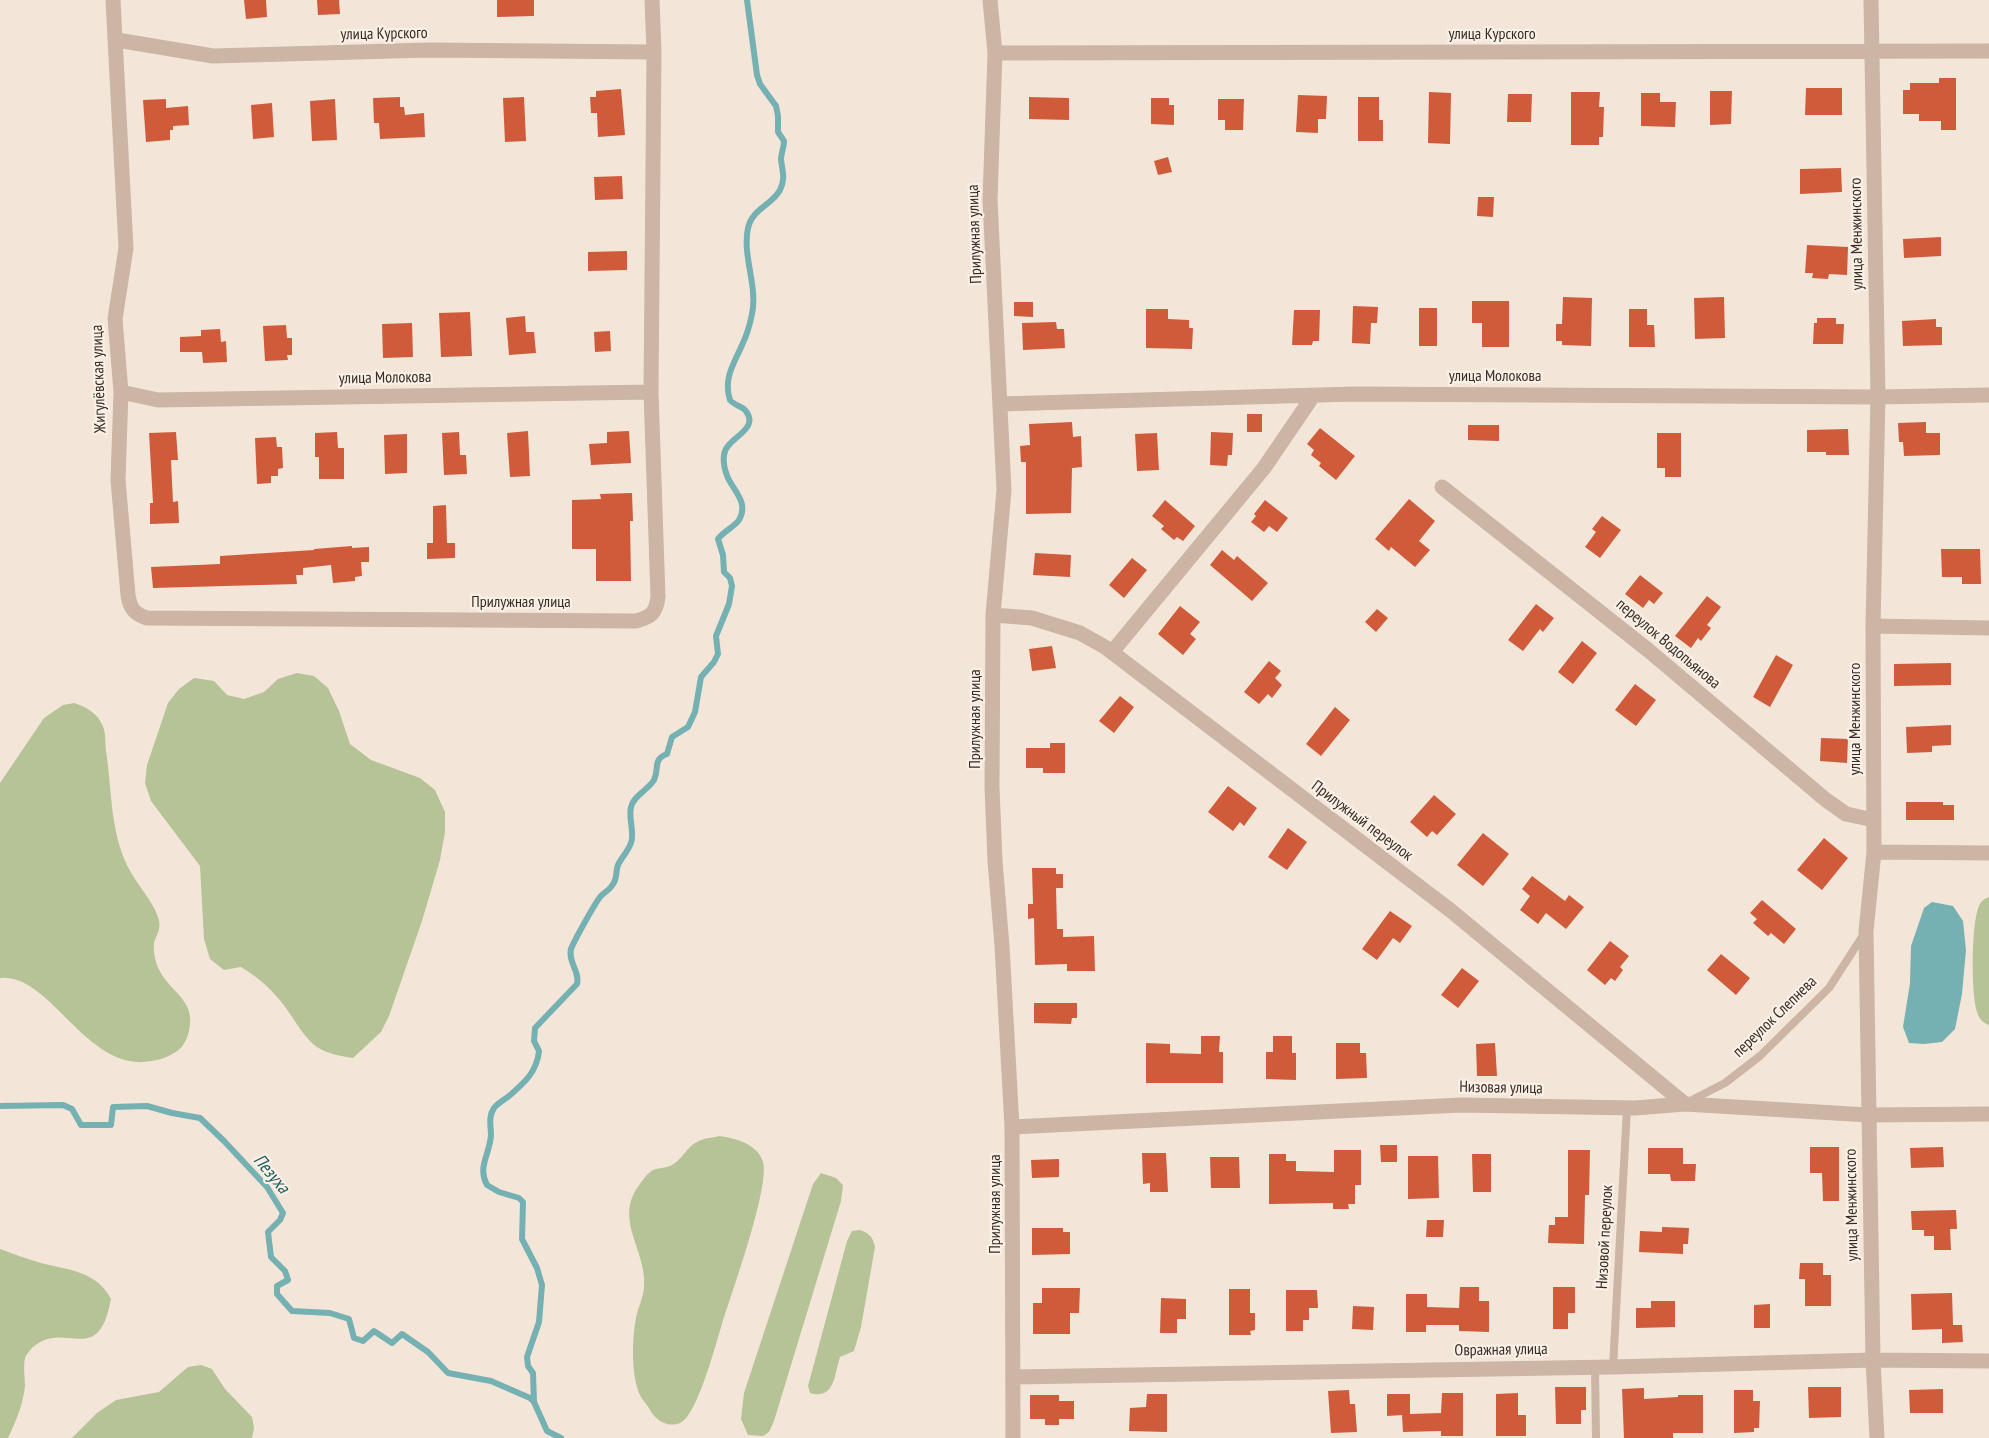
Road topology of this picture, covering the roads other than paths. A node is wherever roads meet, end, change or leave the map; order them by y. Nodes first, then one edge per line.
1 (113, 0) edge
2 (652, 0) edge
3 (990, 0) edge
4 (1871, 0) edge
5 (117, 40) junction
6 (1872, 51) junction
7 (1989, 51) edge
8 (654, 52) junction
9 (995, 53) junction
10 (121, 392) junction
11 (651, 392) junction
12 (1313, 396) junction
13 (1989, 396) edge
14 (1878, 397) junction
15 (1000, 404) junction
16 (1442, 487) dead end
17 (133, 612) joint
18 (993, 615) junction
19 (1873, 626) junction
20 (1989, 628) edge
21 (1112, 652) junction
22 (1874, 820) junction
23 (1874, 852) junction
24 (1989, 853) edge
25 (1866, 931) junction
26 (1685, 1104) junction
27 (1627, 1108) junction
28 (1989, 1114) edge
29 (1868, 1115) junction
30 (1012, 1127) junction
31 (1873, 1360) junction
32 (1989, 1361) edge
33 (1595, 1366) junction
34 (1612, 1367) junction
35 (1014, 1377) junction
36 (1013, 1438) edge
37 (1596, 1438) edge
38 (1877, 1438) edge

1 - 5 street, Жигулёвская улица
2 - 8 street, Прилужная улица
3 - 9 street, Прилужная улица
4 - 6 street, улица Менжинского
5 - 8 street, улица Курского
5 - 10 street, Жигулёвская улица
6 - 7 street, улица Курского
6 - 9 street, улица Курского
6 - 14 street, улица Менжинского
8 - 11 street, Прилужная улица
9 - 15 street, Прилужная улица
10 - 11 street, улица Молокова
10 - 17 street, Жигулёвская улица
11 - 17 street, Прилужная улица
12 - 14 street, улица Молокова
12 - 15 street, улица Молокова
12 - 21 street
13 - 14 street, улица Молокова
14 - 19 street, улица Менжинского
15 - 18 street, Прилужная улица
16 - 22 street, переулок Водопьянова
18 - 21 street, Прилужный переулок
18 - 30 street, Прилужная улица
19 - 20 street
19 - 22 street, улица Менжинского
21 - 26 street, Прилужный переулок
22 - 23 street, улица Менжинского
23 - 24 street
23 - 25 street, улица Менжинского
25 - 26 lane, переулок Слепнева
25 - 29 street, улица Менжинского
26 - 27 street, Низовая улица
26 - 29 street, Низовая улица
27 - 30 street, Низовая улица
27 - 34 lane, Низовой переулок
28 - 29 street, Низовая улица
29 - 31 street, улица Менжинского
30 - 35 street, Прилужная улица
31 - 32 street, Овражная улица
31 - 34 street, Овражная улица
31 - 38 street, улица Менжинского
33 - 34 street, Овражная улица
33 - 35 street, Овражная улица
33 - 37 lane
35 - 36 street, Прилужная улица

